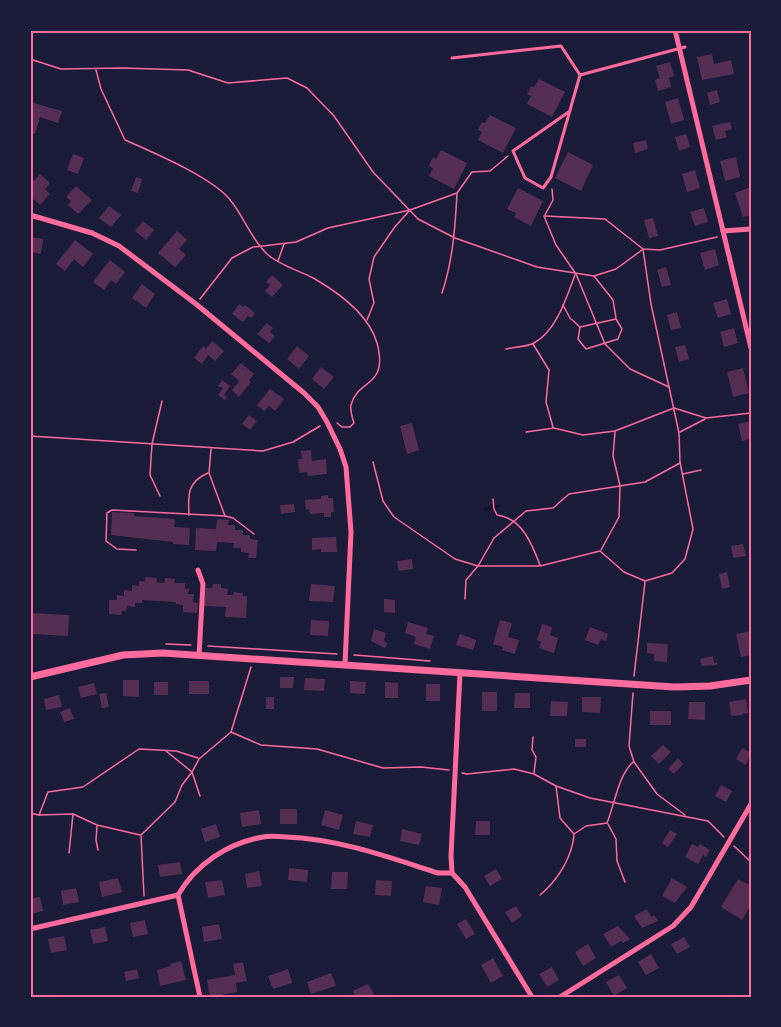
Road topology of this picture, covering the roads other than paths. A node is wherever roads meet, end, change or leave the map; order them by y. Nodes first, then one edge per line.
1 (675, 30) edge
2 (682, 48) junction
3 (452, 58) dead end
4 (580, 75) junction
5 (570, 111) junction
6 (30, 215) edge
7 (751, 229) edge
8 (724, 233) junction
9 (751, 348) edge
10 (198, 570) dead end
11 (198, 655) junction
12 (345, 664) junction
13 (460, 673) junction
14 (30, 677) edge
15 (751, 680) edge
16 (751, 804) edge
17 (452, 873) junction
18 (178, 895) junction
19 (30, 928) edge
20 (200, 997) edge
21 (532, 997) edge
22 (560, 997) edge

1 - 2 street
2 - 4 lane
2 - 8 street
3 - 4 lane
4 - 5 lane
5 - 5 lane
6 - 12 street
7 - 8 street
8 - 9 street
10 - 11 street
11 - 12 street
11 - 14 street
12 - 13 street
13 - 15 street
13 - 17 street
16 - 22 street
17 - 18 street
17 - 21 street
18 - 19 street
18 - 20 street

